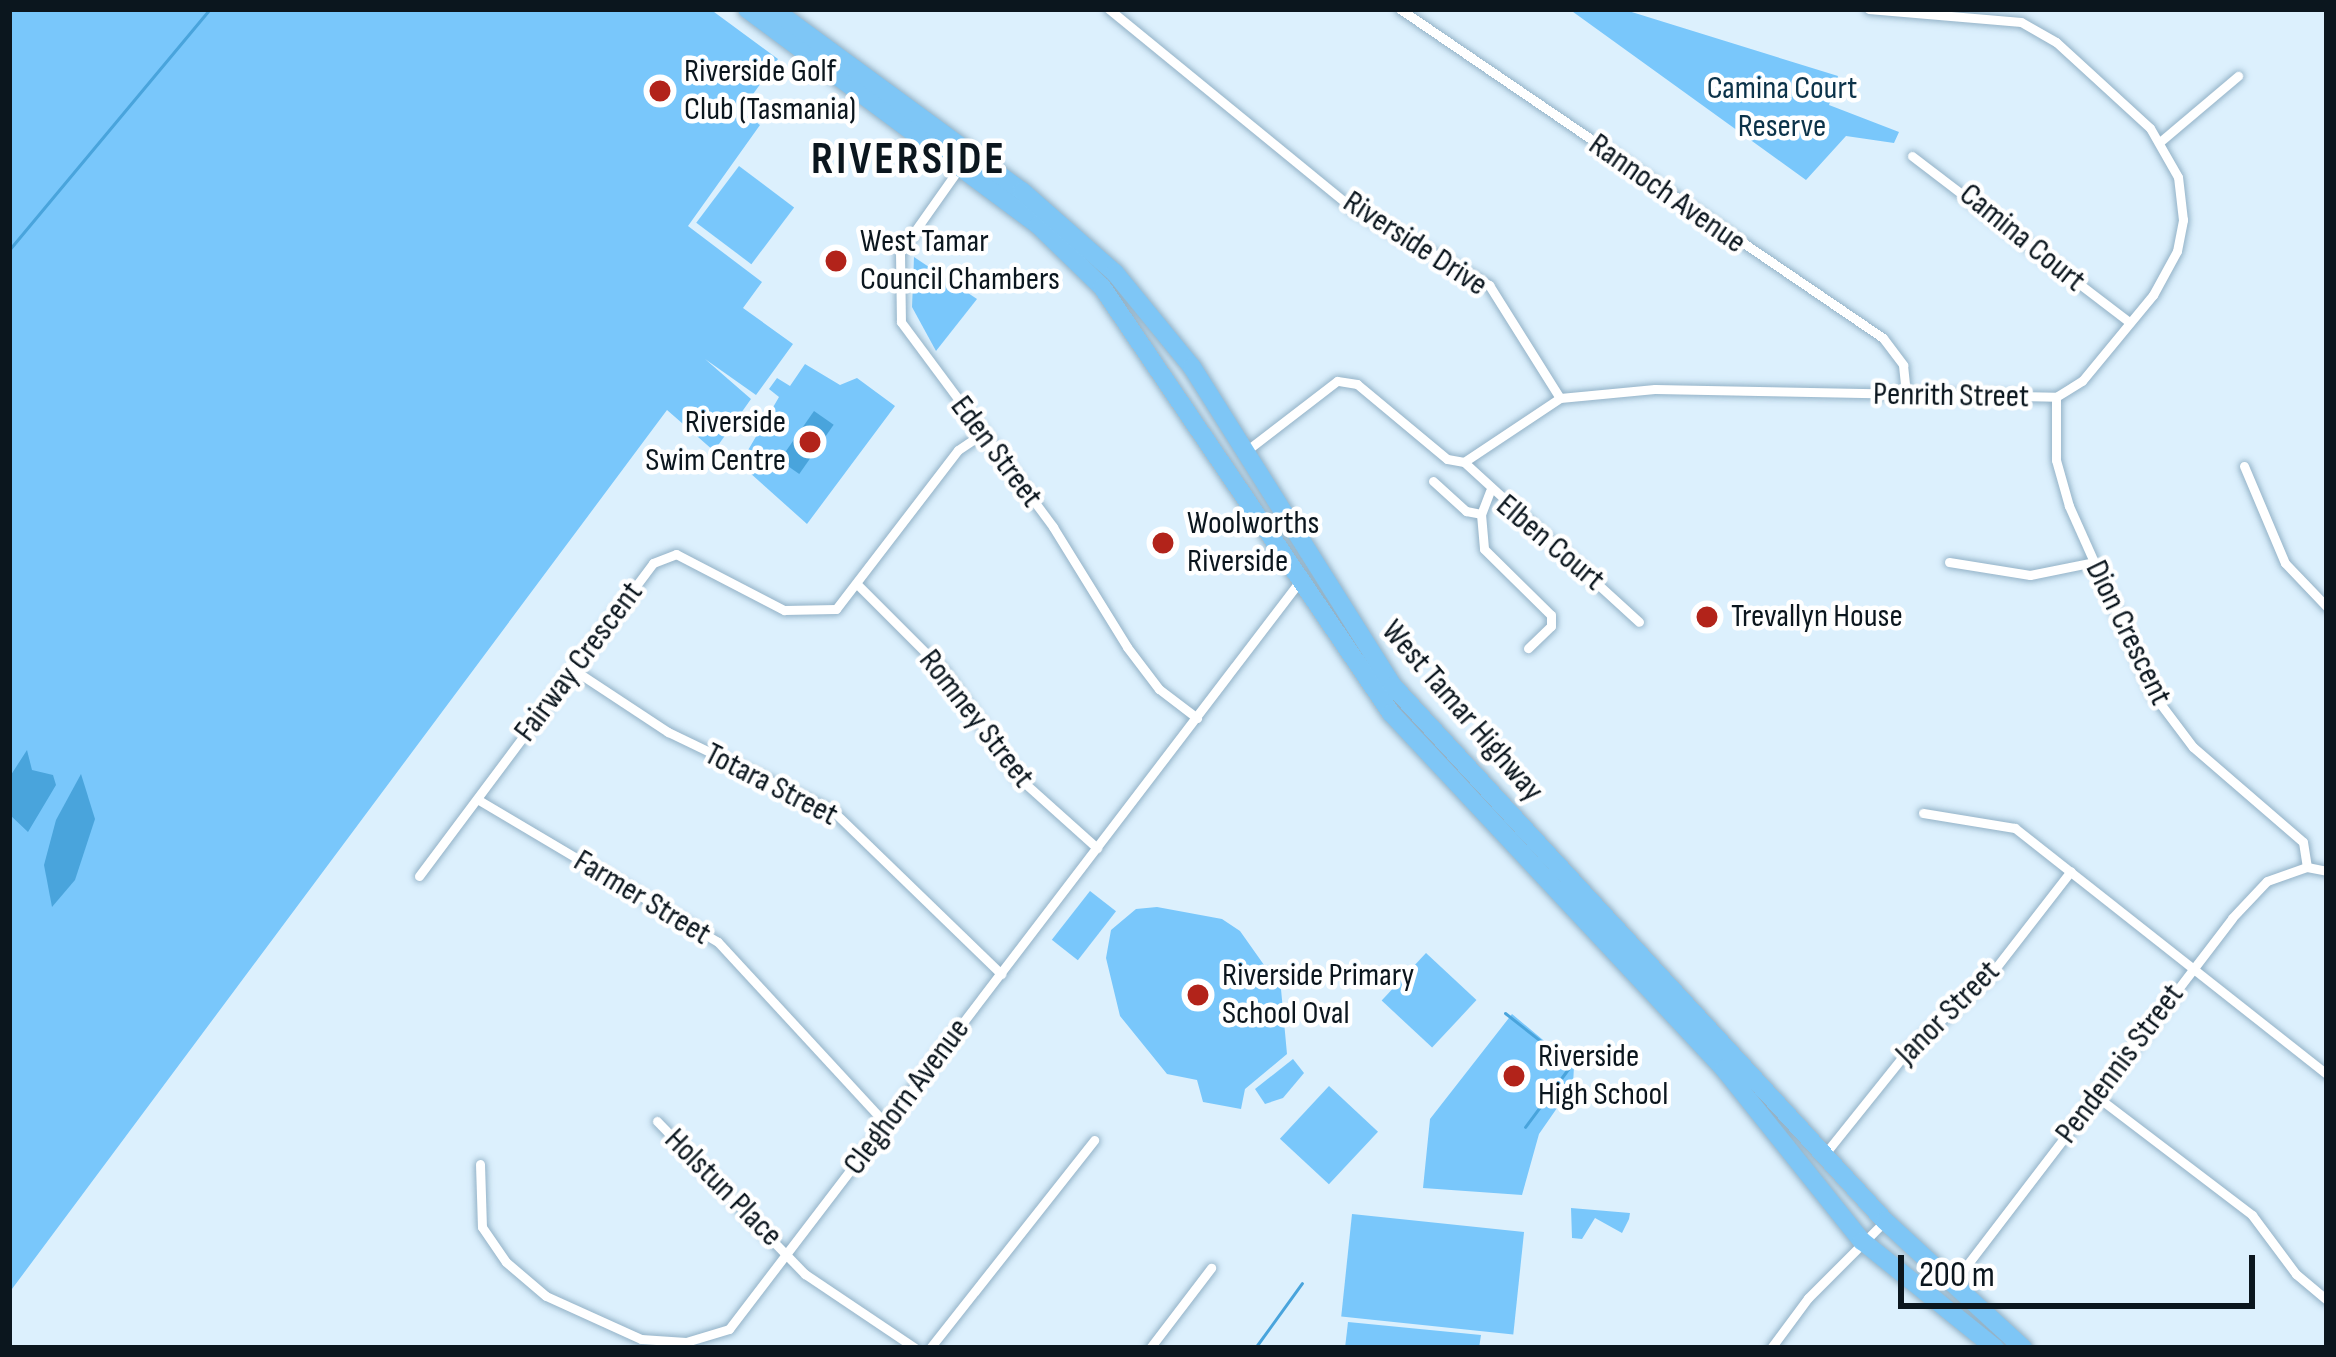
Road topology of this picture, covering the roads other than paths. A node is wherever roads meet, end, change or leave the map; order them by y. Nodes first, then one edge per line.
1 (747, 9) edge
2 (773, 9) edge
3 (1109, 9) edge
4 (1400, 9) edge
5 (1869, 9) edge
6 (1996, 12) edge
7 (2238, 76) dead end
8 (2161, 141) junction
9 (1912, 156) dead end
10 (961, 167) junction
11 (2129, 322) junction
12 (1906, 395) junction
13 (2056, 397) junction
14 (1559, 398) junction
15 (982, 434) junction
16 (1246, 451) junction
17 (1463, 462) junction
18 (2244, 466) dead end
19 (1224, 469) junction
20 (1433, 481) dead end
21 (1490, 491) junction
22 (1481, 514) junction
23 (1948, 562) dead end
24 (2094, 562) junction
25 (1299, 581) junction
26 (859, 586) junction
27 (2327, 607) edge
28 (1639, 622) dead end
29 (1528, 648) dead end
30 (574, 670) junction
31 (1197, 718) junction
32 (477, 800) junction
33 (1924, 813) dead end
34 (1097, 848) junction
35 (2307, 867) junction
36 (2071, 871) junction
37 (2327, 871) edge
38 (419, 876) dead end
39 (2195, 966) junction
40 (1001, 974) junction
41 (2327, 1074) edge
42 (2096, 1096) junction
43 (657, 1121) dead end
44 (886, 1124) junction
45 (1094, 1140) dead end
46 (1824, 1156) junction
47 (480, 1164) dead end
48 (1885, 1221) junction
49 (1862, 1240) junction
50 (789, 1255) junction
51 (1210, 1268) dead end
52 (1950, 1286) junction
53 (2327, 1300) edge
54 (915, 1348) edge
55 (930, 1348) edge
56 (1150, 1348) edge
57 (1771, 1348) edge
58 (1995, 1348) edge
59 (2024, 1348) edge

1 - 10 highway, West Tamar Highway
2 - 16 highway, West Tamar Highway
3 - 14 street, Riverside Drive
4 - 12 street, Rannoch Avenue
5 - 6 street, Penrith Street
6 - 8 street, Penrith Street
7 - 8 street
8 - 11 street, Penrith Street
9 - 11 street, Camina Court
10 - 15 street, Eden Street
10 - 19 highway, West Tamar Highway
11 - 13 street, Penrith Street
12 - 13 street, Penrith Street
12 - 14 street, Penrith Street
13 - 24 street, Dion Crescent
14 - 17 street
15 - 26 street, Fairway Crescent
15 - 31 street, Eden Street
16 - 17 street
16 - 19 highway
16 - 46 highway, West Tamar Highway
17 - 21 street, Elben Court
18 - 27 street
19 - 25 highway, West Tamar Highway
20 - 22 street
21 - 22 street
21 - 28 street, Elben Court
22 - 29 street
23 - 24 street
24 - 35 street, Dion Crescent
25 - 31 street, Cleghorn Avenue
25 - 49 highway, West Tamar Highway
26 - 30 street, Fairway Crescent
26 - 34 street, Romney Street
30 - 32 street, Fairway Crescent
30 - 40 street, Totara Street
31 - 34 street, Cleghorn Avenue
32 - 38 street, Fairway Crescent
32 - 44 street, Farmer Street
33 - 36 street
34 - 40 street, Cleghorn Avenue
35 - 37 street
35 - 39 street, Pendennis Street
36 - 39 street
36 - 46 street, Janor Street
39 - 41 street
39 - 42 street, Pendennis Street
40 - 44 street, Cleghorn Avenue
42 - 52 street, Pendennis Street
42 - 53 street
43 - 50 street, Holstun Place
44 - 50 street, Cleghorn Avenue
45 - 55 street
46 - 48 highway, West Tamar Highway
47 - 50 street, Cleghorn Avenue
48 - 49 street
48 - 52 highway, West Tamar Highway
49 - 57 street
49 - 58 highway, West Tamar Highway
50 - 54 street, Holstun Place
51 - 56 street
52 - 59 highway, West Tamar Highway

